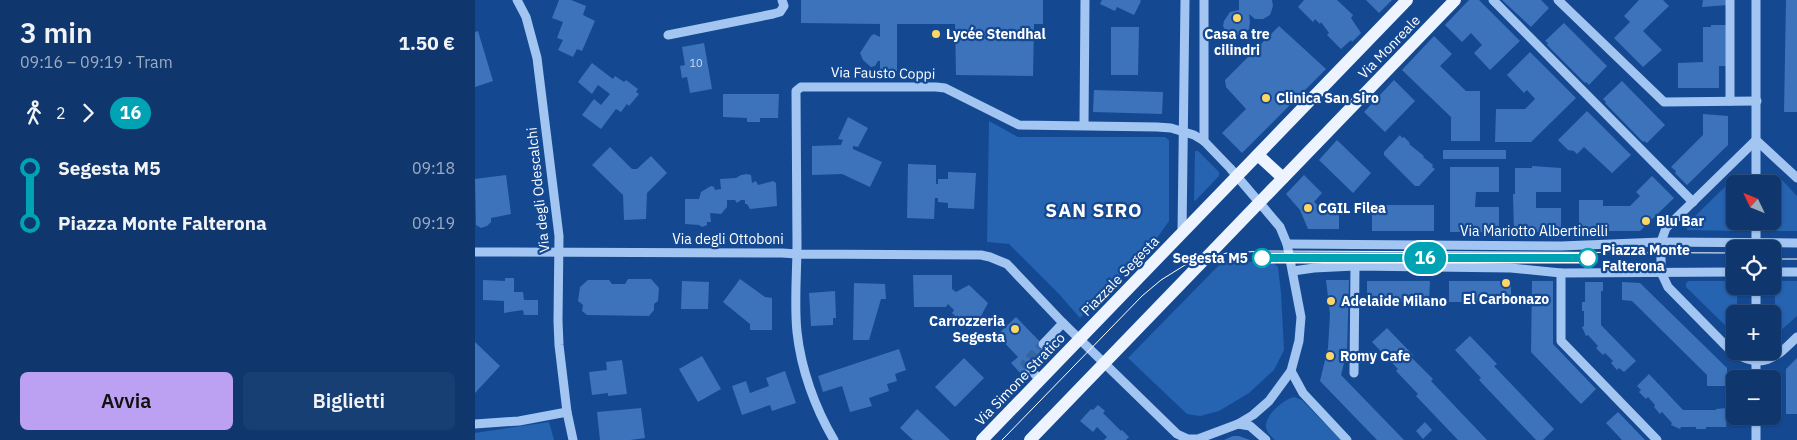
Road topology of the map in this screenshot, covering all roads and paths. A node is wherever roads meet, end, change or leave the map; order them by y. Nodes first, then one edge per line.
1 (517, 0) edge
2 (782, 0) edge
3 (1085, 0) edge
4 (1185, 0) edge
5 (1204, 0) edge
6 (1407, 0) edge
7 (1455, 0) edge
8 (1493, 0) edge
9 (1558, 0) edge
10 (1730, 0) edge
11 (1756, 0) edge
12 (668, 35) dead end
13 (1730, 101) junction
14 (1757, 101) junction
15 (1084, 125) junction
16 (1183, 132) junction
17 (1757, 140) junction
18 (1204, 141) junction
19 (1258, 155) junction
20 (1756, 175) edge
21 (1237, 176) junction
22 (1283, 178) junction
23 (1797, 178) edge
24 (1260, 202) junction
25 (1693, 202) junction
26 (1182, 233) junction
27 (1661, 242) junction
28 (1797, 243) edge
29 (1287, 244) junction
30 (1781, 244) edge
31 (1726, 245) edge
32 (475, 252) edge
33 (559, 252) junction
34 (797, 254) junction
35 (1355, 266) junction
36 (1293, 271) junction
37 (1661, 272) junction
38 (1726, 272) edge
39 (1781, 272) edge
40 (1797, 272) edge
41 (1561, 273) junction
42 (1063, 323) junction
43 (1797, 337) edge
44 (1079, 339) junction
45 (1043, 344) tunnel mouth
46 (1756, 362) junction
47 (1104, 363) junction
48 (1031, 369) dead end
49 (1756, 370) edge
50 (1291, 371) junction
51 (1354, 373) dead end
52 (1040, 380) junction
53 (567, 412) junction
54 (475, 424) edge
55 (1238, 424) junction
56 (1756, 425) edge
57 (1177, 437) edge
58 (1209, 438) edge
59 (573, 440) edge
60 (834, 440) edge
61 (983, 440) edge
62 (1030, 440) edge
63 (1266, 440) edge
64 (1347, 440) edge
65 (1657, 440) edge
66 (1756, 440) edge

1 - 33 street, Via degli Odescalchi
2 - 12 street
3 - 15 street
4 - 16 street
5 - 18 street
6 - 19 main road, Via Monreale
7 - 22 main road, Via Monreale
8 - 25 street
9 - 13 street
10 - 13 street
11 - 14 street
13 - 14 street
14 - 17 street
15 - 16 street
15 - 34 street, Via Fausto Coppi
16 - 18 street
16 - 26 street
17 - 20 street
17 - 23 street
17 - 25 street
18 - 21 street
19 - 21 main road, Via Monreale
19 - 22 main road
21 - 24 street
21 - 26 main road, Piazzale Segesta
22 - 24 main road, Via Monreale
24 - 29 street
24 - 47 main road
25 - 27 street
26 - 44 main road, Piazzale Segesta
27 - 29 street, Via Mariotto Albertinelli
27 - 31 street
27 - 37 street
28 - 30 street
29 - 36 street
32 - 33 street, Via degli Ottoboni
33 - 34 street, Via degli Ottoboni
33 - 53 street, Via degli Odescalchi
34 - 42 street, Via degli Ottoboni
34 - 60 street
35 - 36 street
35 - 41 street
35 - 51 street
36 - 50 street
37 - 38 street
37 - 41 street
37 - 46 street
39 - 40 street
41 - 65 street
42 - 44 street
42 - 45 street
43 - 46 street
44 - 47 street
44 - 52 main road, Via Simone Stratico
46 - 49 street
47 - 57 street
47 - 62 main road
48 - 52 street
50 - 55 street
50 - 64 street
52 - 61 main road, Via Simone Stratico
53 - 54 street
53 - 59 street, Via degli Odescalchi
55 - 58 street
55 - 63 street
56 - 66 street
57 - 58 street

